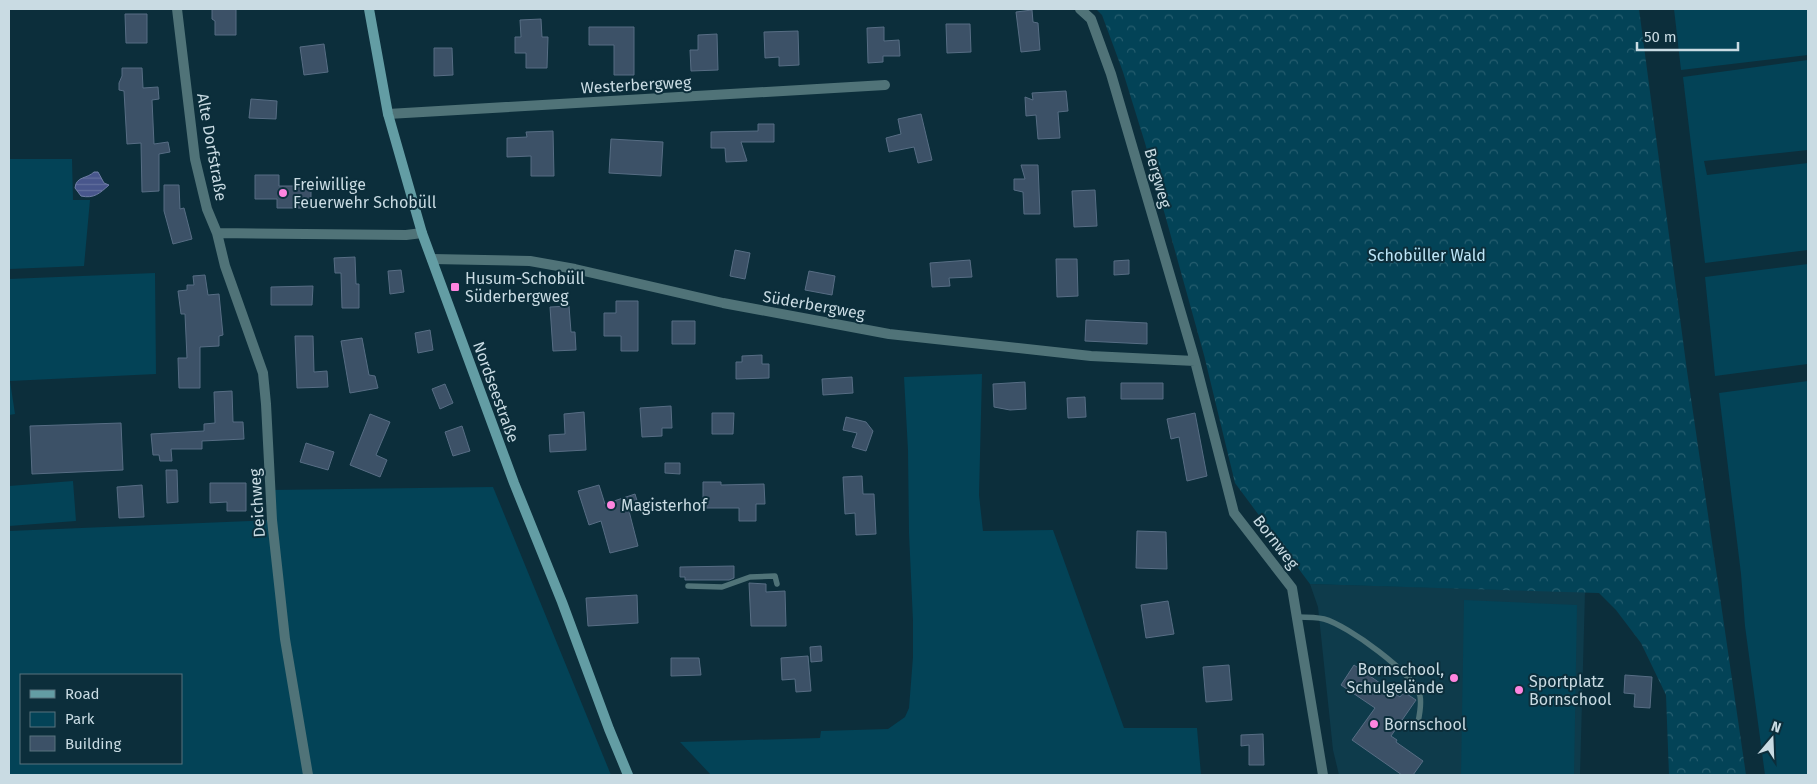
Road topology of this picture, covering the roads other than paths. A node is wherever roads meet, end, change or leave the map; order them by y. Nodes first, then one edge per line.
1 (177, 9) edge
2 (369, 9) edge
3 (1080, 9) edge
4 (885, 85) dead end
5 (388, 114) junction
6 (217, 233) junction
7 (422, 233) junction
8 (432, 259) junction
9 (1195, 361) junction
10 (777, 584) dead end
11 (688, 586) dead end
12 (1297, 617) junction
13 (1417, 727) dead end
14 (308, 775) edge
15 (628, 775) edge
16 (1323, 775) edge

1 - 6 street, Alte Dorfstraße
2 - 5 main road, Nordseestraße
3 - 9 street, Bergweg
4 - 5 street, Westerbergweg
5 - 7 main road, Nordseestraße
6 - 7 street
6 - 14 street, Deichweg
7 - 8 main road, Nordseestraße
8 - 9 street, Süderbergweg
8 - 15 main road, Nordseestraße
9 - 12 street, Bornweg
10 - 11 lane
12 - 13 lane
12 - 16 street, Bornweg

